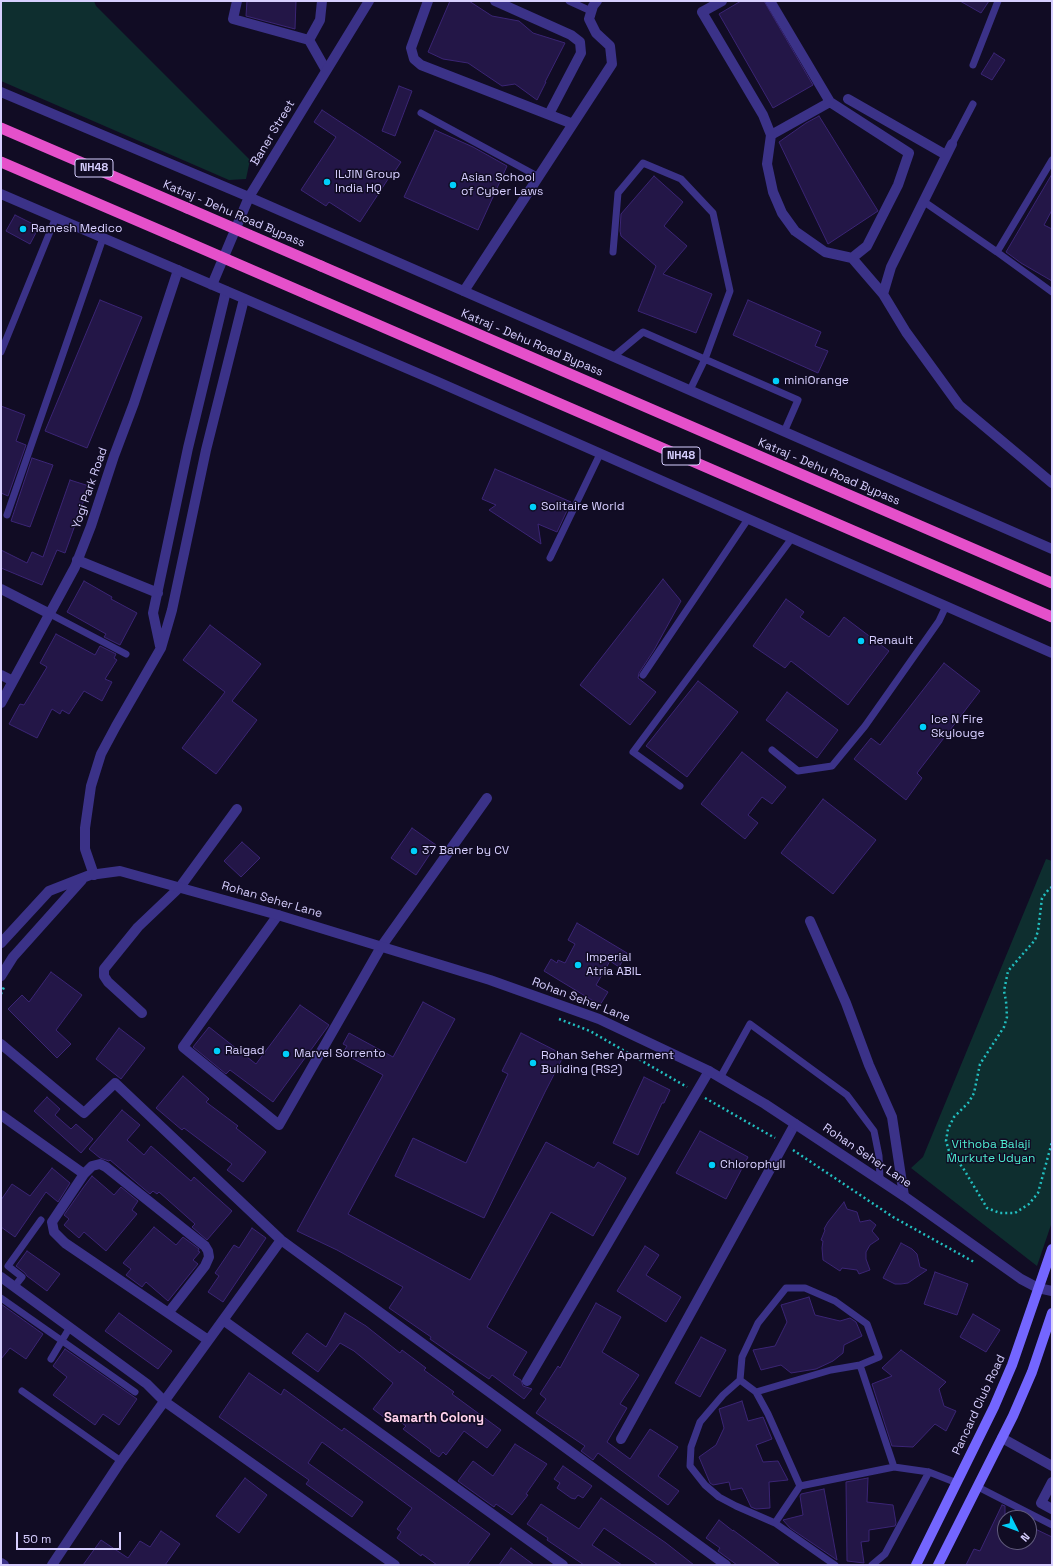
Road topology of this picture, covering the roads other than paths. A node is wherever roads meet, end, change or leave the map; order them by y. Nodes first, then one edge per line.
1 (237, 1) edge
2 (322, 1) edge
3 (369, 1) edge
4 (428, 1) edge
5 (495, 1) edge
6 (569, 1) edge
7 (722, 1) edge
8 (770, 1) edge
9 (998, 1) edge
10 (592, 5) edge
11 (309, 40) junction
12 (973, 65) dead end
13 (326, 70) junction
14 (1, 92) edge
15 (848, 99) dead end
16 (830, 102) junction
17 (973, 104) dead end
18 (421, 113) dead end
19 (549, 114) junction
20 (573, 124) junction
21 (1, 128) edge
22 (771, 135) junction
23 (952, 144) joint
24 (946, 155) junction
25 (1052, 160) edge
26 (1, 162) edge
27 (539, 177) junction
28 (1, 194) edge
29 (249, 197) junction
30 (923, 201) junction
31 (56, 217) junction
32 (103, 238) junction
33 (613, 252) dead end
34 (997, 252) junction
35 (852, 258) junction
36 (178, 270) junction
37 (212, 285) junction
38 (226, 291) junction
39 (464, 291) junction
40 (1052, 292) edge
41 (883, 294) junction
42 (244, 299) junction
43 (1, 352) edge
44 (613, 356) junction
45 (705, 359) junction
46 (690, 390) junction
47 (784, 432) junction
48 (600, 454) junction
49 (1052, 483) edge
50 (7, 515) dead end
51 (748, 519) junction
52 (792, 538) junction
53 (1047, 544) edge
54 (1052, 549) edge
55 (550, 558) dead end
56 (77, 560) junction
57 (1052, 583) edge
58 (1, 589) edge
59 (158, 593) junction
60 (946, 606) junction
61 (50, 614) junction
62 (1052, 617) edge
63 (161, 648) junction
64 (1052, 653) edge
65 (126, 654) dead end
66 (643, 674) dead end
67 (1, 675) edge
68 (13, 681) junction
69 (1, 703) edge
70 (772, 750) dead end
71 (680, 786) dead end
72 (486, 798) dead end
73 (237, 809) dead end
74 (94, 875) junction
75 (84, 879) junction
76 (180, 887) junction
77 (278, 915) junction
78 (810, 921) dead end
79 (1, 943) edge
80 (381, 947) junction
81 (3, 981) edge
82 (142, 1013) dead end
83 (1, 1044) edge
84 (709, 1071) junction
85 (720, 1078) junction
86 (1, 1115) edge
87 (795, 1124) junction
88 (84, 1174) junction
89 (880, 1180) junction
90 (904, 1196) junction
91 (41, 1220) dead end
92 (281, 1240) junction
93 (1052, 1249) edge
94 (1, 1277) edge
95 (14, 1287) junction
96 (1038, 1288) junction
97 (1052, 1292) edge
98 (1, 1298) edge
99 (168, 1312) junction
100 (1052, 1313) edge
101 (223, 1320) junction
102 (70, 1327) junction
103 (62, 1340) junction
104 (208, 1340) junction
105 (51, 1359) dead end
106 (860, 1365) junction
107 (527, 1380) dead end
108 (740, 1380) junction
109 (22, 1391) dead end
110 (136, 1392) dead end
111 (756, 1392) junction
112 (164, 1402) junction
113 (1002, 1438) junction
114 (621, 1439) dead end
115 (121, 1461) junction
116 (1052, 1466) edge
117 (894, 1467) junction
118 (929, 1472) junction
119 (1052, 1482) edge
120 (957, 1483) junction
121 (800, 1486) junction
122 (978, 1487) junction
123 (1052, 1509) edge
124 (775, 1523) junction
125 (1052, 1525) edge
126 (1, 1563) edge
127 (4, 1565) edge
128 (52, 1565) edge
129 (395, 1565) edge
130 (563, 1565) edge
131 (726, 1565) edge
132 (835, 1565) edge
133 (872, 1565) edge
134 (916, 1565) edge
135 (938, 1565) edge

1 - 11 street
2 - 11 street
3 - 13 street, Baner Street
4 - 19 street
5 - 19 street
6 - 10 lane
7 - 22 street
8 - 16 street
9 - 12 lane
10 - 20 street
11 - 13 street
13 - 29 street, Baner Street
14 - 29 street
15 - 24 street
16 - 22 street
16 - 35 street
17 - 23 lane
18 - 27 lane
19 - 20 street
20 - 27 street
21 - 57 highway, Katraj - Dehu Road Bypass / NH48, bridge
22 - 35 street
23 - 24 street
24 - 30 street
25 - 34 lane
26 - 62 highway, NH48, bridge
27 - 39 street
28 - 31 street
29 - 37 street, Baner Street
29 - 39 street
30 - 34 lane
30 - 41 street
31 - 32 street
31 - 43 lane
32 - 36 street
32 - 50 lane
33 - 45 lane
34 - 40 lane
35 - 41 street
36 - 37 street
36 - 56 street, Yogi Park Road
37 - 38 street
38 - 42 street
38 - 59 street
39 - 44 street
41 - 49 street
42 - 48 street
42 - 63 street
44 - 45 lane
44 - 46 street
45 - 46 lane
45 - 47 lane
46 - 47 street
47 - 53 street
48 - 51 street
48 - 55 lane
51 - 52 street
51 - 66 lane
52 - 60 street
52 - 71 lane
53 - 54 street
56 - 59 street
56 - 61 street, Yogi Park Road
58 - 61 street
59 - 63 street
60 - 64 street
60 - 70 lane
61 - 65 lane
61 - 68 street, Yogi Park Road
63 - 74 street
67 - 68 street
68 - 69 street, Yogi Park Road
72 - 80 street
73 - 76 street
74 - 75 street, Rohan Seher Lane
74 - 76 street, Rohan Seher Lane
75 - 79 street, Rohan Seher Lane
75 - 81 street
76 - 77 street, Rohan Seher Lane
76 - 82 street
77 - 80 street, Rohan Seher Lane
77 - 80 street
78 - 90 street
80 - 84 street, Rohan Seher Lane
83 - 92 street
84 - 85 street, Rohan Seher Lane
84 - 107 street
85 - 87 street, Rohan Seher Lane
85 - 89 lane
86 - 88 street
87 - 89 street, Rohan Seher Lane
87 - 114 street
88 - 99 street
88 - 99 street
89 - 90 street, Rohan Seher Lane
90 - 96 street, Rohan Seher Lane
91 - 95 lane
92 - 101 street
92 - 131 street
93 - 96 main road, Pancard Club Road
94 - 95 street
95 - 102 street
96 - 97 street, Rohan Seher Lane
96 - 120 main road, Pancard Club Road
98 - 103 lane
99 - 104 street
100 - 113 main road
101 - 104 street
101 - 130 street
102 - 103 lane
102 - 112 street
103 - 105 lane
103 - 110 lane
104 - 112 street
106 - 108 lane
106 - 111 lane
106 - 117 lane
108 - 111 lane
108 - 124 lane
109 - 115 lane
111 - 121 lane
112 - 115 street
112 - 129 street
113 - 116 street
113 - 122 main road
115 - 128 street
117 - 118 lane
117 - 121 lane
118 - 120 lane
118 - 133 lane
119 - 123 street
120 - 134 main road, Pancard Club Road
121 - 124 lane
122 - 125 lane
122 - 135 main road
124 - 132 lane
126 - 127 street

